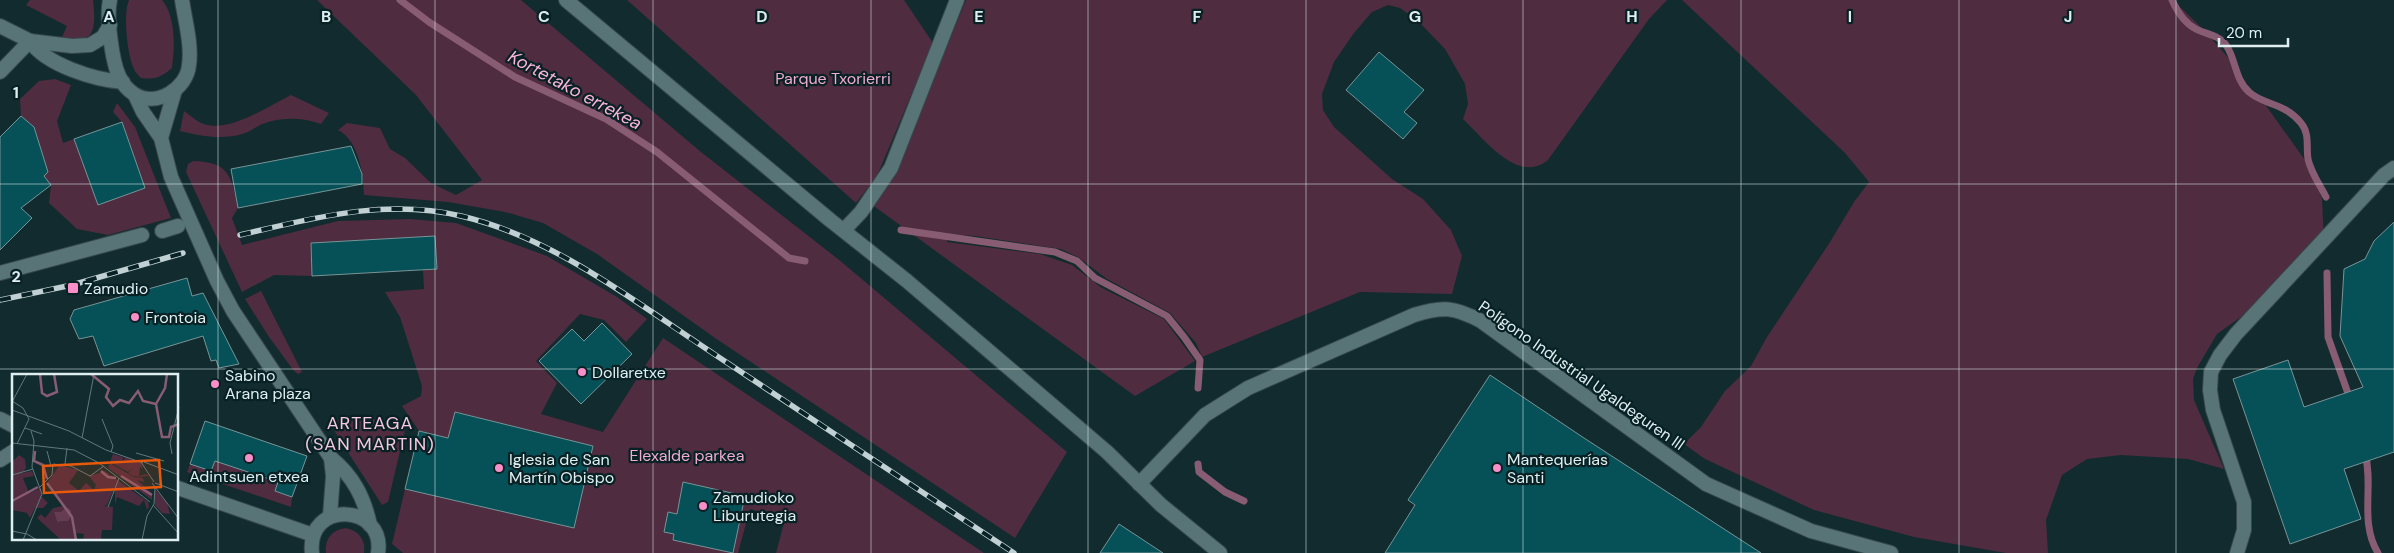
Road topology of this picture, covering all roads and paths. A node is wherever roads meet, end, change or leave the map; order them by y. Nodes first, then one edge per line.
1 (110, 0) edge
2 (182, 0) edge
3 (566, 0) edge
4 (957, 0) edge
5 (110, 25) junction
6 (0, 26) edge
7 (30, 42) junction
8 (0, 72) edge
9 (122, 82) junction
10 (175, 90) junction
11 (136, 95) junction
12 (161, 138) junction
13 (2394, 168) edge
14 (178, 226) dead end
15 (844, 230) junction
16 (162, 231) dead end
17 (142, 235) dead end
18 (0, 273) edge
19 (0, 419) edge
20 (12, 425) edge
21 (12, 452) edge
22 (332, 458) junction
23 (0, 460) edge
24 (1139, 484) junction
25 (179, 488) edge
26 (330, 516) junction
27 (370, 525) junction
28 (313, 535) junction
29 (312, 553) edge
30 (378, 553) edge
31 (1220, 553) edge
32 (1891, 553) edge
33 (2237, 553) edge

1 - 5 street
2 - 10 street
3 - 15 street
4 - 15 street
5 - 7 street
5 - 9 street
6 - 7 street
7 - 8 street
7 - 9 street
9 - 11 street
10 - 11 street
10 - 12 street
11 - 12 street
12 - 22 street
13 - 33 street
14 - 16 street
15 - 24 street
17 - 18 street
19 - 20 street
21 - 23 street
22 - 26 street
22 - 27 street
24 - 31 street
24 - 32 street, Polígono Industrial Ugaldeguren III
25 - 28 street
26 - 27 street
26 - 28 street
27 - 30 street
28 - 29 street

